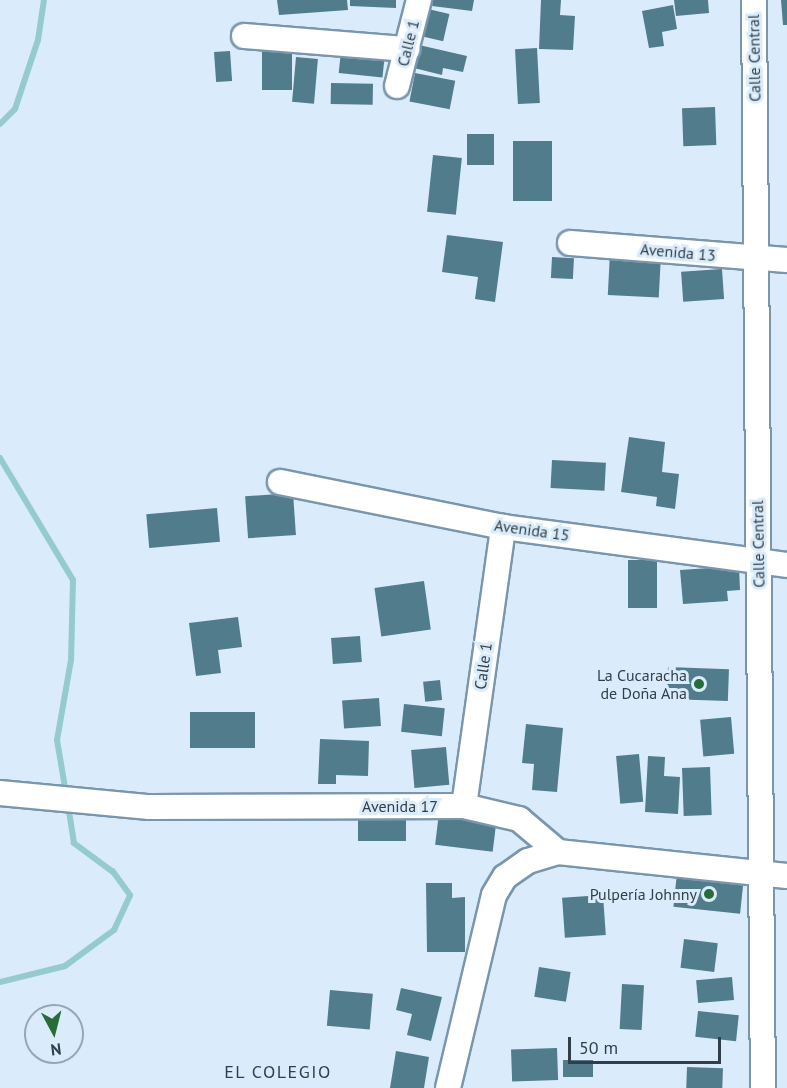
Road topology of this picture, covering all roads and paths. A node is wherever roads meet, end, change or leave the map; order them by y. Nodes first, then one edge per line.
1 (419, 0) edge
2 (754, 0) edge
3 (244, 36) dead end
4 (407, 49) junction
5 (397, 86) dead end
6 (570, 243) dead end
7 (756, 258) junction
8 (787, 260) edge
9 (280, 482) dead end
10 (502, 527) junction
11 (758, 561) junction
12 (787, 565) edge
13 (0, 794) edge
14 (464, 806) junction
15 (558, 852) junction
16 (762, 874) junction
17 (787, 876) edge
18 (448, 1088) edge
19 (763, 1088) edge

1 - 4 street, Calle 1
2 - 7 street, Calle Central
3 - 4 street
4 - 5 street, Calle 1
6 - 7 street, Avenida 13
7 - 8 street, Avenida 13
7 - 11 street, Calle Central
9 - 10 street, Avenida 15
10 - 11 street, Avenida 15
10 - 14 street, Calle 1
11 - 12 street, Avenida 15
11 - 16 street, Calle Central
13 - 14 street, Avenida 17
14 - 15 street, Avenida 17
15 - 16 street
15 - 18 street
16 - 17 street
16 - 19 street, Calle Central

